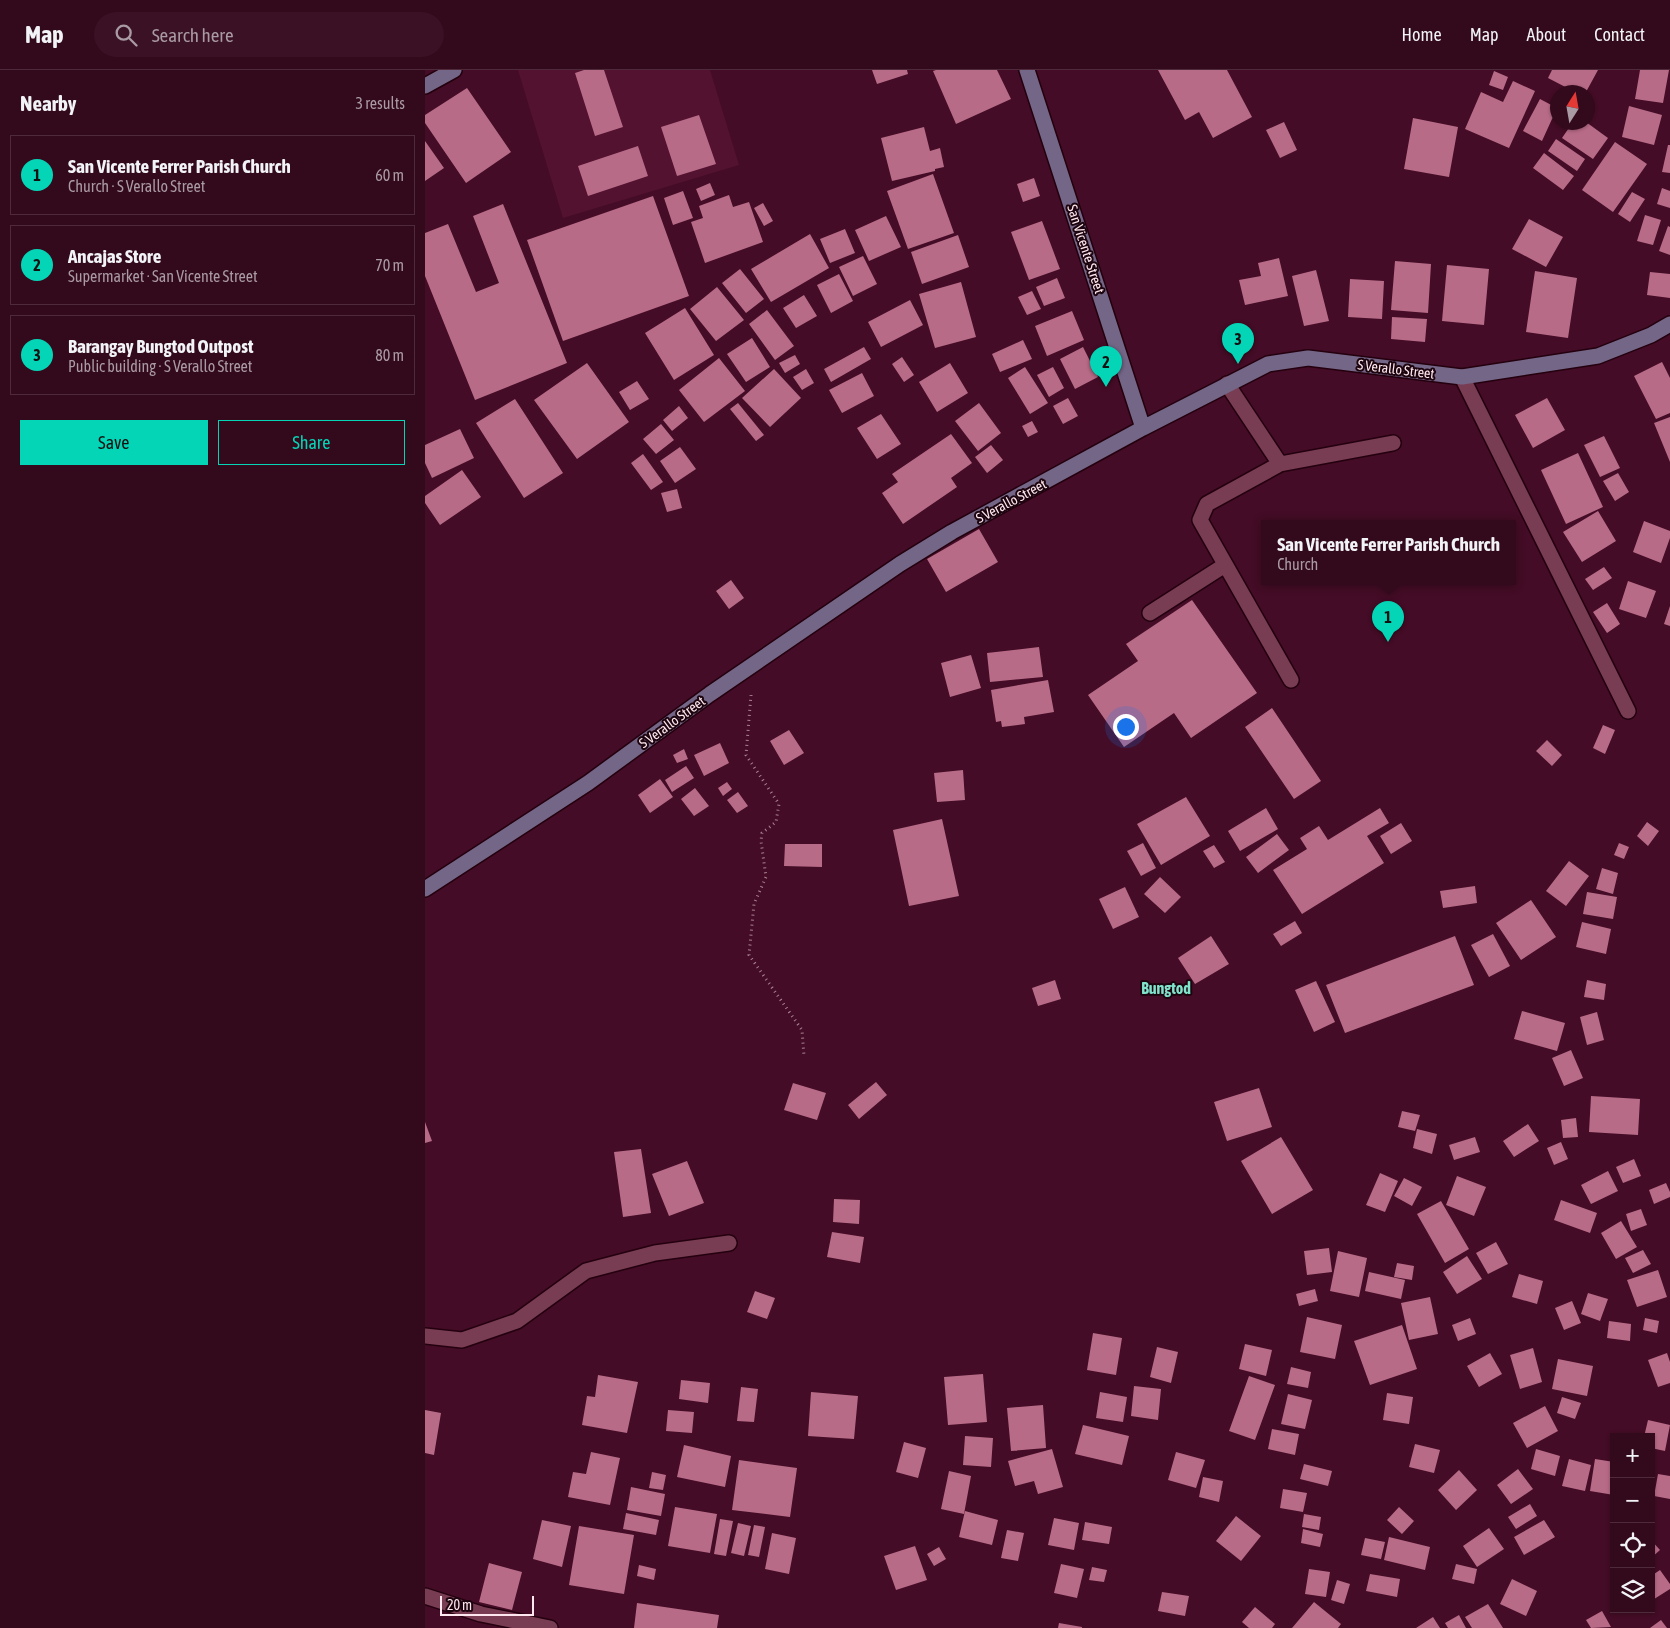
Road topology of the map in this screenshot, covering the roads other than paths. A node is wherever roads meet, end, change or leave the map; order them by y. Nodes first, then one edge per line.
1 (452, 70) edge
2 (1027, 70) edge
3 (425, 86) edge
4 (1670, 324) edge
5 (1462, 377) junction
6 (1227, 384) junction
7 (1143, 428) junction
8 (1393, 443) dead end
9 (1280, 464) junction
10 (1225, 565) junction
11 (1150, 613) dead end
12 (1291, 680) dead end
13 (1628, 711) dead end
14 (425, 889) edge
15 (729, 1243) dead end
16 (425, 1336) edge
17 (425, 1596) edge
18 (550, 1628) edge

1 - 3 street
2 - 7 street, San Vicente Street
4 - 5 street, S Verallo Street
5 - 6 street, S Verallo Street
5 - 13 street
6 - 7 street, S Verallo Street
6 - 9 street
7 - 14 street, S Verallo Street
8 - 9 street
9 - 10 street
10 - 11 street
10 - 12 street
15 - 16 street
17 - 18 street

